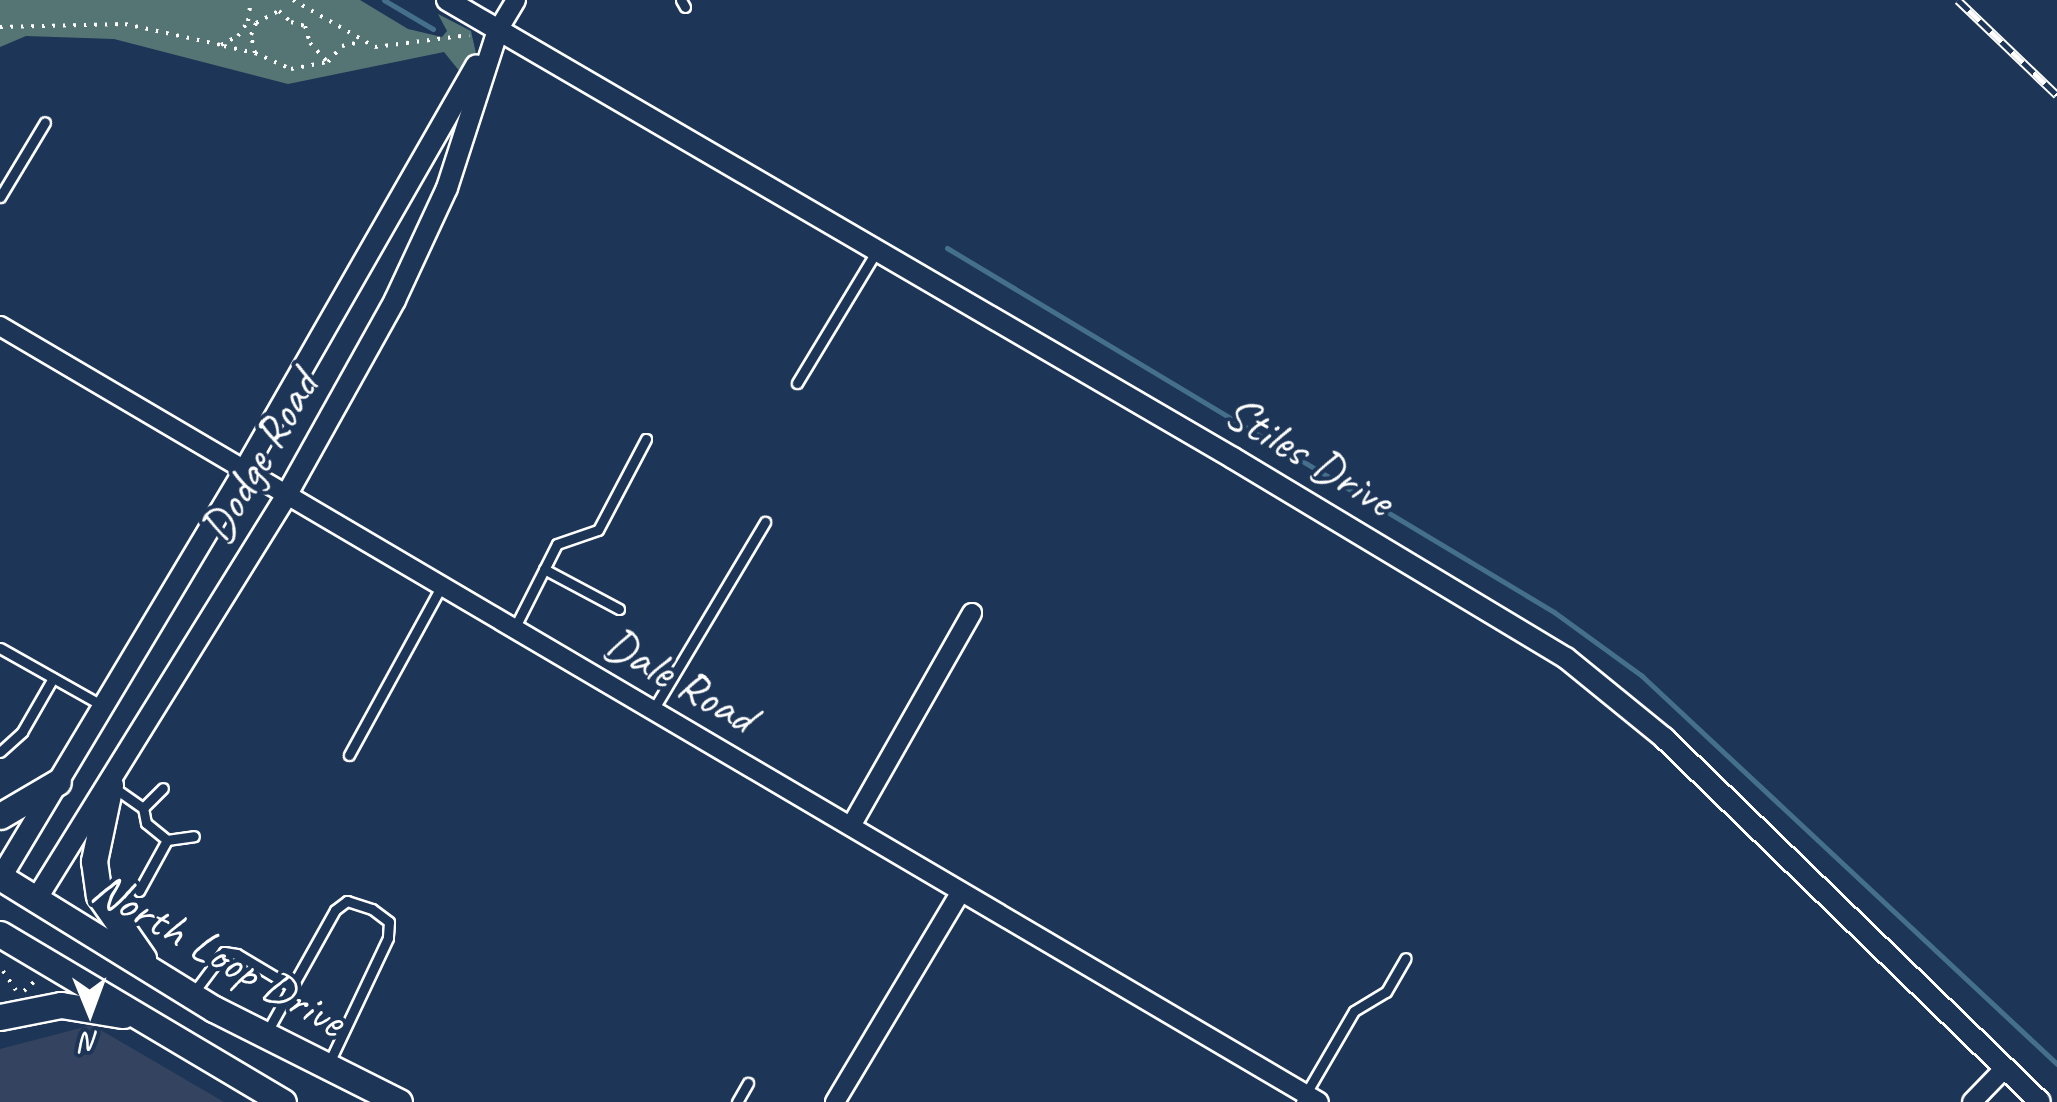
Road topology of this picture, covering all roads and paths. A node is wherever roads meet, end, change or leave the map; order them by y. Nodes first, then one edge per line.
1 (252, 0) edge
2 (293, 0) edge
3 (447, 0) edge
4 (516, 0) edge
5 (0, 27) edge
6 (498, 30) junction
7 (365, 42) junction
8 (221, 45) junction
9 (255, 52) junction
10 (328, 62) junction
11 (45, 122) dead end
12 (0, 197) edge
13 (878, 250) junction
14 (0, 326) edge
15 (796, 383) dead end
16 (646, 439) dead end
17 (244, 469) junction
18 (286, 496) junction
19 (765, 522) dead end
20 (544, 569) junction
21 (442, 586) junction
22 (619, 608) dead end
23 (972, 613) dead end
24 (514, 629) junction
25 (0, 648) edge
26 (53, 678) junction
27 (103, 706) junction
28 (653, 710) junction
29 (0, 752) edge
30 (349, 755) dead end
31 (58, 782) junction
32 (110, 785) junction
33 (163, 788) dead end
34 (144, 808) junction
35 (0, 816) edge
36 (850, 826) junction
37 (194, 836) dead end
38 (167, 840) junction
39 (0, 878) edge
40 (139, 891) dead end
41 (960, 892) junction
42 (36, 898) junction
43 (3, 948) edge
44 (1406, 958) dead end
45 (156, 974) junction
46 (292, 986) junction
47 (19, 994) dead end
48 (192, 996) junction
49 (0, 1017) edge
50 (138, 1017) junction
51 (266, 1034) junction
52 (328, 1065) junction
53 (2005, 1068) junction
54 (748, 1083) dead end
55 (1309, 1099) edge
56 (283, 1102) edge
57 (398, 1102) edge
58 (738, 1102) edge
59 (834, 1102) edge
60 (1972, 1102) edge
61 (2040, 1102) edge

1 - 8 path
2 - 7 path
3 - 6 street, Stiles Drive
4 - 6 street, Dodge Road
5 - 8 path
6 - 7 path
6 - 13 street, Stiles Drive
6 - 17 street, Dodge Road
6 - 18 street, Dodge Road
7 - 10 path
8 - 9 path
9 - 10 path
9 - 10 path
11 - 12 lane
13 - 15 lane
13 - 53 street, Stiles Drive
14 - 17 street, Dale Road
16 - 20 lane
17 - 18 street, Dale Road
17 - 27 street, Dodge Road
18 - 21 street, Dale Road
18 - 32 street, Dodge Road
19 - 28 lane
20 - 22 lane
20 - 24 lane
21 - 24 street, Dale Road
21 - 30 lane
23 - 36 street
24 - 28 street, Dale Road
25 - 26 lane
26 - 27 lane
26 - 29 lane
27 - 31 street, Dodge Road
28 - 36 street, Dale Road
31 - 35 main road
31 - 39 street, Dodge Road
32 - 34 lane
32 - 42 street, Dodge Road
32 - 45 main road
33 - 34 lane
34 - 38 lane
36 - 41 street, Dale Road
37 - 38 lane
38 - 40 lane
39 - 42 main road, North Loop Drive
41 - 55 street, Dale Road
41 - 59 street
42 - 43 main road
42 - 45 main road, North Loop Drive
43 - 47 path
43 - 50 main road, North Loop Drive
44 - 55 lane
45 - 48 main road, North Loop Drive
46 - 48 lane
46 - 51 lane
46 - 52 lane
48 - 51 main road, North Loop Drive
49 - 50 main road
50 - 56 main road, North Loop Drive
51 - 52 main road, North Loop Drive
52 - 57 main road, North Loop Drive
53 - 60 street
53 - 61 street, Stiles Drive
54 - 58 lane

